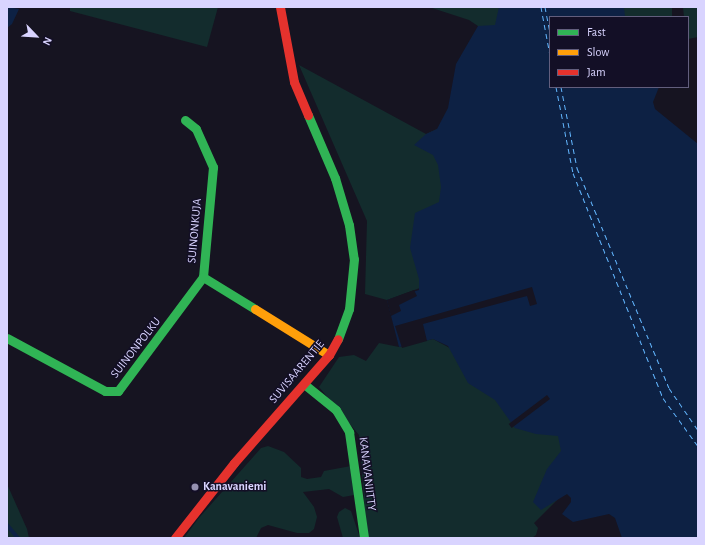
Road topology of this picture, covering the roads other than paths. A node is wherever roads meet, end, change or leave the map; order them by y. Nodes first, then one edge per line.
1 (280, 7) edge
2 (185, 120) dead end
3 (203, 277) junction
4 (7, 338) edge
5 (330, 355) junction
6 (304, 384) junction
7 (175, 538) edge
8 (364, 538) edge

1 - 5 street, SUVISAARENTIE
2 - 3 street, SUINONKUJA
3 - 4 street, SUINONPOLKU
3 - 5 street, SUINONKUJA
5 - 6 street, SUVISAARENTIE
6 - 7 street, SUVISAARENTIE
6 - 8 street, KANAVANIITTY

